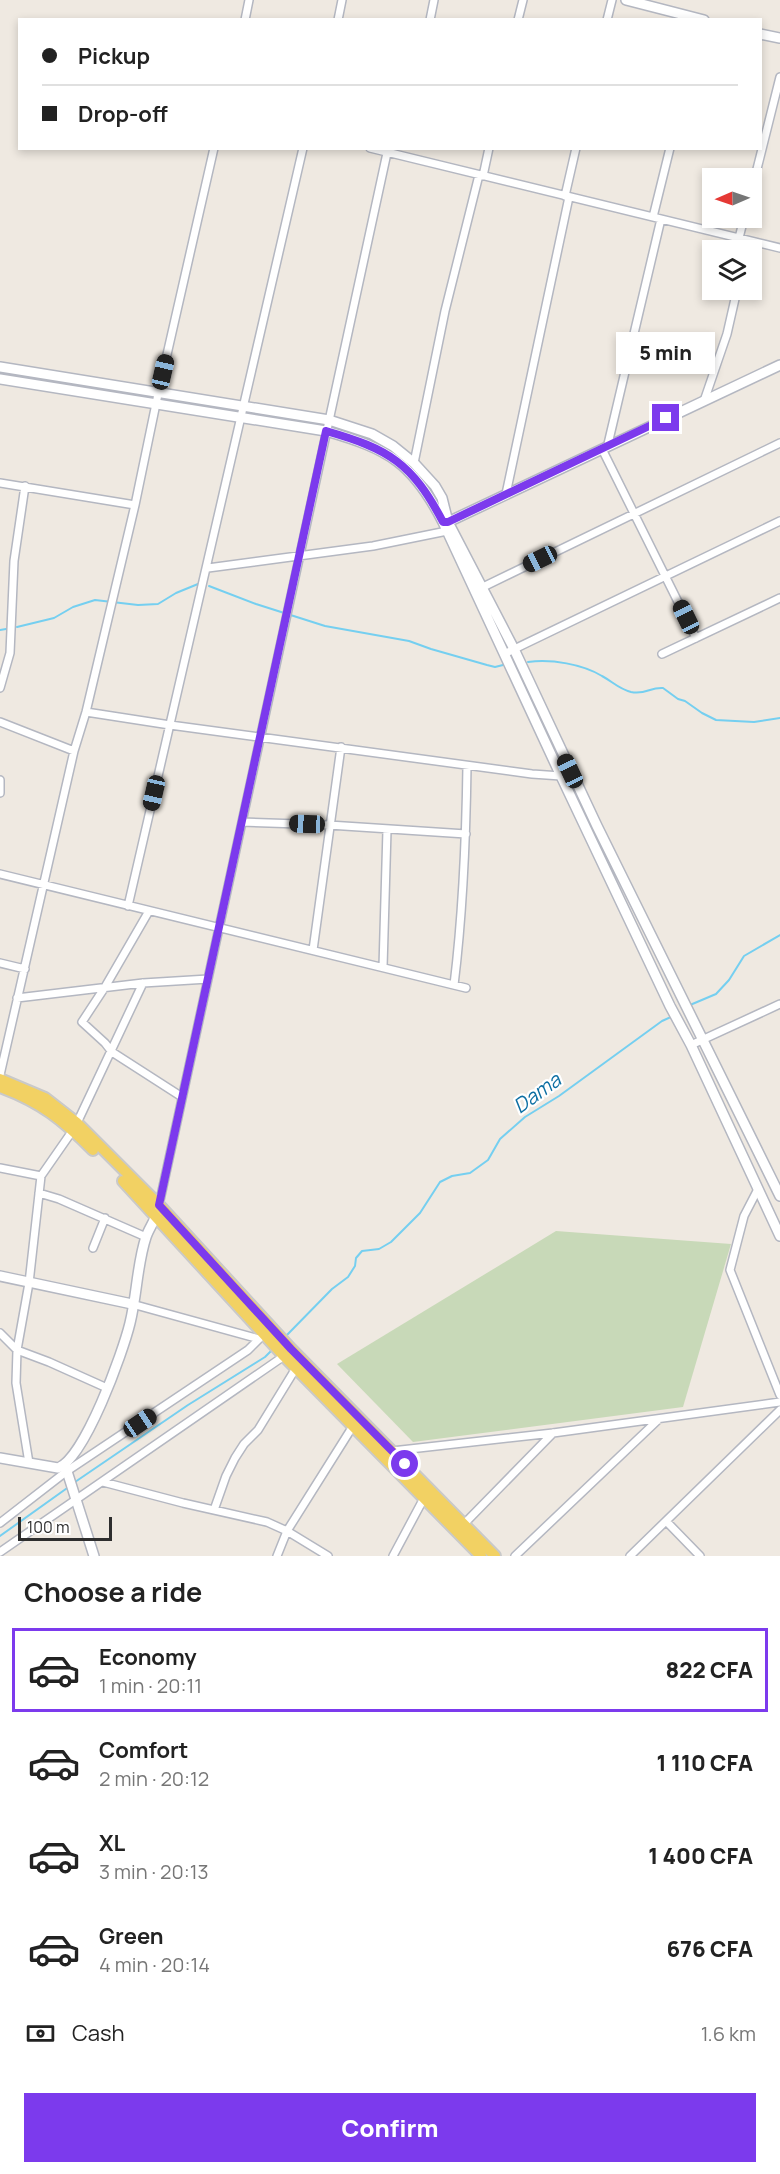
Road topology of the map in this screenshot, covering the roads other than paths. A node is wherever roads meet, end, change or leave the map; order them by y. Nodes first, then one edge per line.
1 (249, 0) edge
2 (342, 0) edge
3 (434, 0) edge
4 (523, 0) edge
5 (612, 0) edge
6 (626, 0) edge
7 (245, 18) edge
8 (338, 18) edge
9 (430, 18) edge
10 (518, 18) edge
11 (608, 18) edge
12 (699, 18) edge
13 (762, 34) edge
14 (780, 38) edge
15 (780, 77) edge
16 (762, 149) edge
17 (214, 150) edge
18 (303, 150) edge
19 (377, 150) edge
20 (488, 150) edge
21 (576, 150) edge
22 (670, 150) edge
23 (762, 150) edge
24 (398, 152) edge
25 (387, 153) junction
26 (757, 168) edge
27 (481, 175) junction
28 (567, 196) junction
29 (657, 218) junction
30 (742, 228) edge
31 (739, 238) junction
32 (746, 240) edge
33 (762, 244) edge
34 (780, 248) edge
35 (735, 300) edge
36 (780, 365) edge
37 (0, 367) edge
38 (0, 379) edge
39 (158, 394) junction
40 (704, 401) junction
41 (156, 405) junction
42 (243, 407) junction
43 (241, 418) junction
44 (328, 420) junction
45 (326, 431) junction
46 (780, 443) edge
47 (605, 447) junction
48 (414, 464) junction
49 (0, 483) edge
50 (25, 486) junction
51 (506, 494) junction
52 (135, 505) junction
53 (634, 513) junction
54 (780, 520) edge
55 (446, 525) junction
56 (299, 557) junction
57 (208, 568) junction
58 (665, 574) junction
59 (483, 586) junction
60 (780, 598) edge
61 (696, 638) junction
62 (514, 649) junction
63 (504, 654) junction
64 (662, 654) dead end
65 (0, 688) edge
66 (86, 712) junction
67 (0, 722) edge
68 (170, 725) junction
69 (260, 736) junction
70 (341, 747) junction
71 (74, 751) junction
72 (467, 766) junction
73 (570, 771) junction
74 (561, 776) junction
75 (0, 780) edge
76 (0, 793) edge
77 (242, 822) junction
78 (329, 825) junction
79 (387, 830) junction
80 (466, 834) junction
81 (0, 874) edge
82 (44, 886) junction
83 (129, 906) junction
84 (149, 911) junction
85 (219, 927) junction
86 (313, 950) junction
87 (0, 963) edge
88 (384, 967) junction
89 (25, 969) junction
90 (208, 979) junction
91 (143, 983) junction
92 (454, 985) junction
93 (105, 987) junction
94 (466, 988) dead end
95 (17, 998) junction
96 (780, 1004) edge
97 (702, 1040) junction
98 (691, 1045) junction
99 (112, 1052) junction
100 (0, 1077) edge
101 (0, 1087) edge
102 (182, 1097) junction
103 (75, 1126) junction
104 (0, 1168) edge
105 (41, 1176) junction
106 (758, 1189) junction
107 (39, 1193) junction
108 (780, 1195) edge
109 (158, 1211) junction
110 (105, 1218) junction
111 (780, 1236) edge
112 (146, 1237) junction
113 (93, 1248) dead end
114 (0, 1276) edge
115 (29, 1283) junction
116 (132, 1304) junction
117 (0, 1333) edge
118 (266, 1335) junction
119 (283, 1349) junction
120 (17, 1350) junction
121 (296, 1368) junction
122 (107, 1388) junction
123 (780, 1395) edge
124 (780, 1402) edge
125 (780, 1410) edge
126 (659, 1419) junction
127 (353, 1426) junction
128 (553, 1433) junction
129 (392, 1451) junction
130 (0, 1458) edge
131 (29, 1464) junction
132 (67, 1472) junction
133 (103, 1482) junction
134 (75, 1494) junction
135 (424, 1498) junction
136 (214, 1510) junction
137 (666, 1521) junction
138 (0, 1523) edge
139 (464, 1524) junction
140 (287, 1531) junction
141 (0, 1552) edge
142 (94, 1556) edge
143 (276, 1556) edge
144 (328, 1556) edge
145 (393, 1556) edge
146 (481, 1556) edge
147 (495, 1556) edge
148 (514, 1556) edge
149 (630, 1556) edge
150 (700, 1556) edge

1 - 7 street
2 - 8 street
3 - 9 street
4 - 10 street
5 - 11 street
6 - 12 street
13 - 14 street
15 - 16 street
17 - 39 street
18 - 42 street
19 - 25 street
20 - 27 street
21 - 28 street
22 - 29 street
23 - 26 street
24 - 25 street
24 - 27 street
25 - 44 street
27 - 28 street
27 - 48 street
28 - 29 street
28 - 51 street
29 - 31 street
29 - 47 street
30 - 31 street
31 - 32 street
33 - 34 street
35 - 40 street
36 - 40 street
37 - 39 street
38 - 41 street
39 - 41 street
39 - 42 street
40 - 47 street
41 - 43 street
41 - 52 street
42 - 43 street
42 - 44 street
43 - 45 street
43 - 57 street
44 - 45 street
44 - 48 street
45 - 55 street
45 - 56 street
46 - 53 street
47 - 51 street
47 - 53 street
48 - 55 street
49 - 50 street
50 - 52 street
50 - 65 street
51 - 55 street
52 - 66 street
53 - 58 street
53 - 59 street
54 - 58 street
55 - 56 street
55 - 59 street
55 - 63 street
56 - 57 street
56 - 69 street
57 - 68 street
58 - 61 street
58 - 62 street
59 - 62 street
60 - 61 street
61 - 64 street
62 - 63 street
62 - 73 street
63 - 74 street
66 - 68 street
66 - 71 street
67 - 71 street
68 - 69 street
68 - 83 street
69 - 70 street
69 - 77 street
70 - 72 street
70 - 78 street
71 - 82 street
72 - 74 street
72 - 80 street
73 - 74 street
73 - 97 street
74 - 98 street
75 - 76 street
77 - 78 street
77 - 85 street
78 - 79 street
78 - 86 street
79 - 80 street
79 - 88 street
80 - 92 street
81 - 82 street
82 - 83 street
82 - 89 street
83 - 84 street
84 - 85 street
84 - 93 street
85 - 86 street
85 - 90 street
86 - 88 street
87 - 89 street
88 - 92 street
89 - 95 street
90 - 91 street
90 - 102 street
91 - 93 street
91 - 99 street
92 - 94 street
93 - 95 street
93 - 99 street
95 - 100 street
96 - 97 street
97 - 98 street
97 - 108 street
98 - 106 street
99 - 102 street
99 - 103 street
100 - 103 main road
101 - 103 main road
102 - 109 street
103 - 105 street
103 - 109 main road
104 - 105 street
105 - 107 street
106 - 111 street
106 - 123 street
107 - 110 street
107 - 115 street
109 - 112 street
109 - 118 main road
110 - 112 street
110 - 113 street
112 - 116 street
114 - 115 street
115 - 116 street
115 - 120 street
116 - 118 street
116 - 122 street
117 - 120 street
118 - 119 main road
118 - 132 street
119 - 121 main road
119 - 129 main road
119 - 133 street
120 - 122 street
120 - 131 street
121 - 127 main road
121 - 136 street
122 - 132 street
124 - 126 street
125 - 137 street
126 - 128 street
126 - 148 street
127 - 135 main road
127 - 140 street
128 - 129 street
128 - 139 street
129 - 139 main road
130 - 131 street
131 - 132 street
132 - 134 street
132 - 138 street
133 - 134 street
133 - 136 street
134 - 141 street
134 - 142 street
135 - 145 street
135 - 146 main road
136 - 140 street
137 - 149 street
137 - 150 street
139 - 147 main road
140 - 143 street
140 - 144 street

